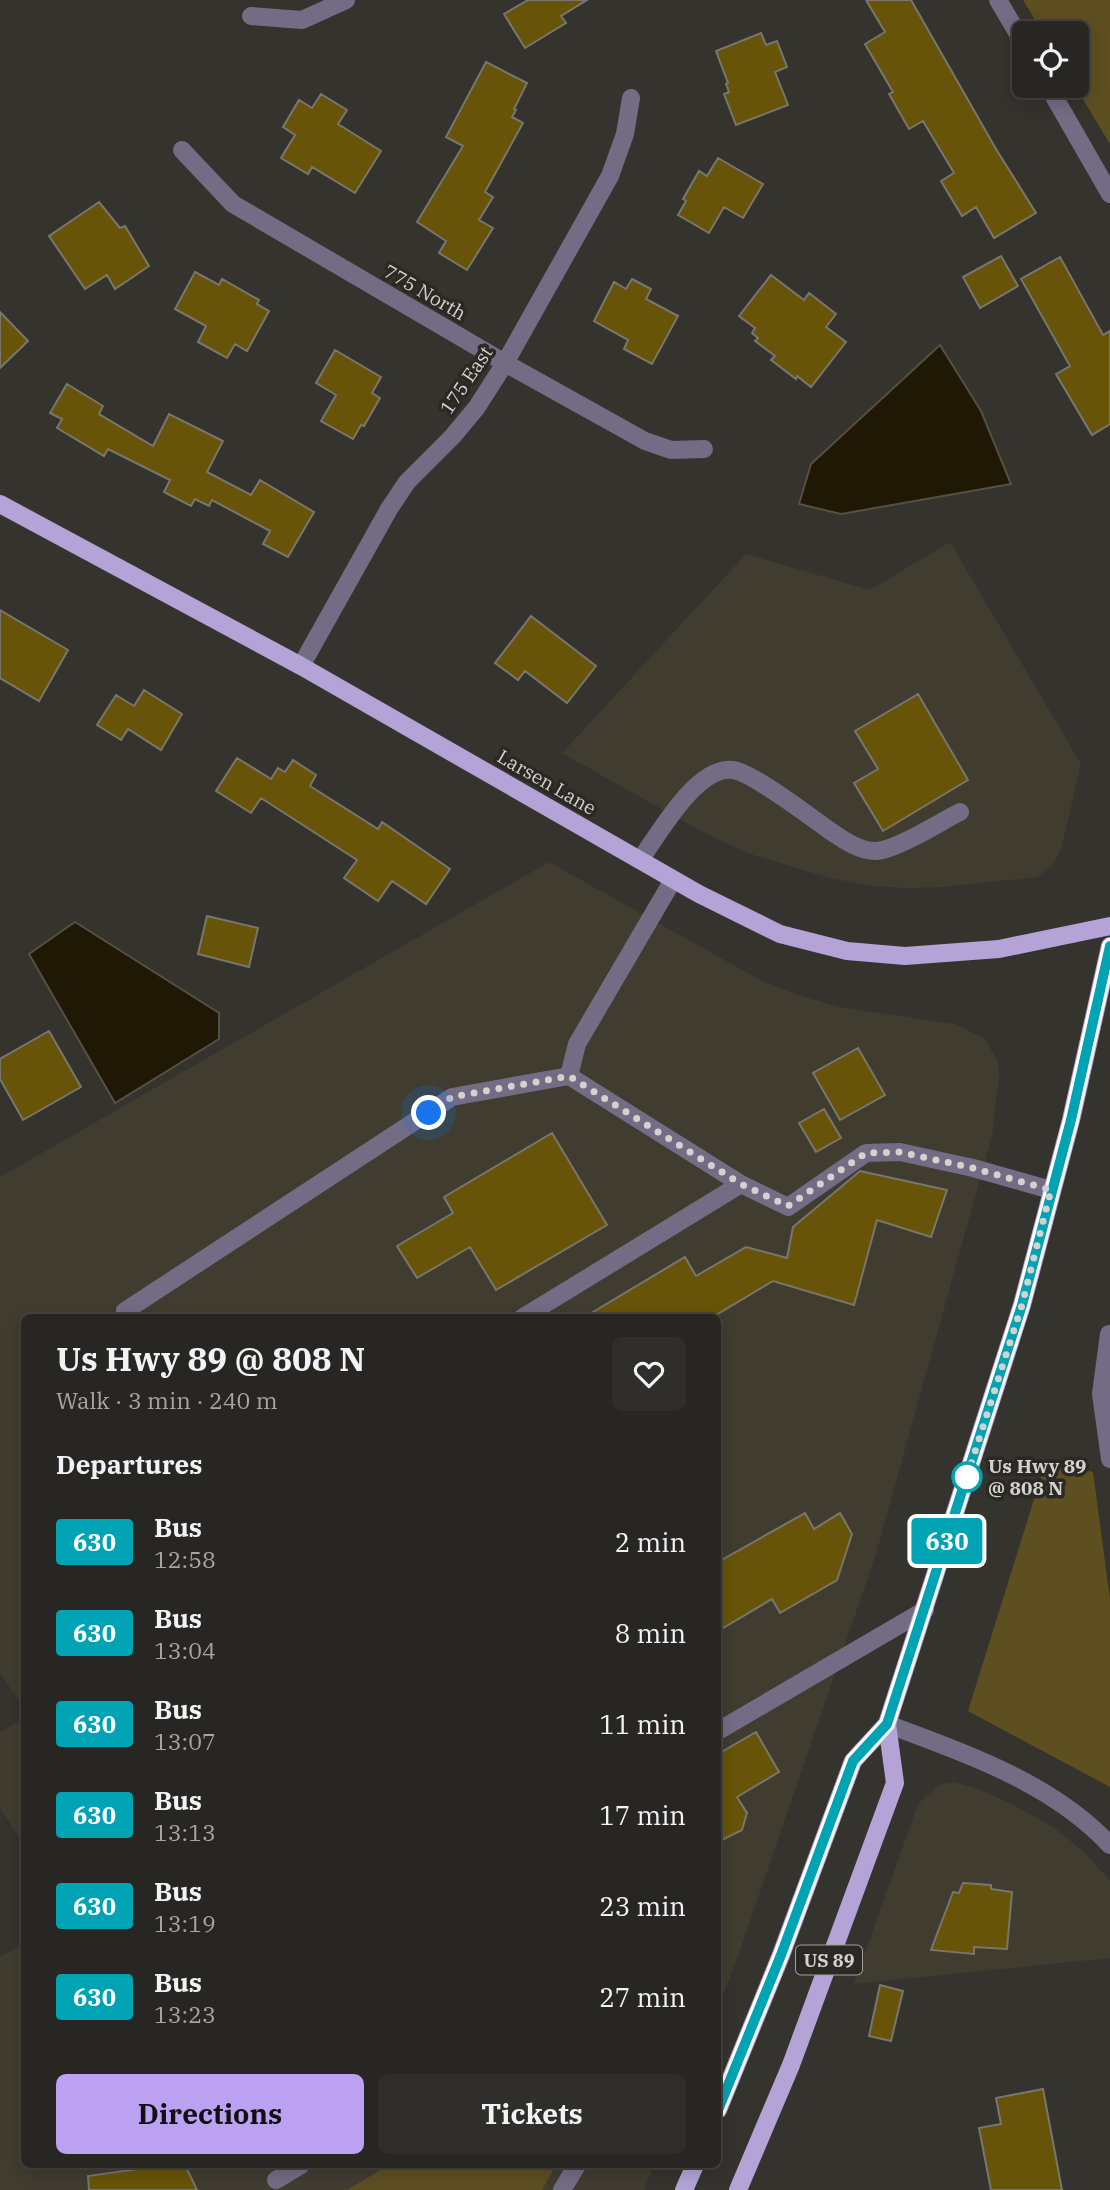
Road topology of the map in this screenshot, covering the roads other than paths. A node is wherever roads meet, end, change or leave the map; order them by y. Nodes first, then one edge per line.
1 (346, 0) edge
2 (998, 0) edge
3 (251, 16) dead end
4 (1012, 24) edge
5 (631, 98) dead end
6 (1055, 98) edge
7 (182, 150) dead end
8 (1110, 194) edge
9 (505, 363) junction
10 (704, 449) dead end
11 (0, 504) edge
12 (300, 666) junction
13 (960, 812) dead end
14 (640, 860) junction
15 (673, 880) junction
16 (1110, 926) edge
17 (1110, 947) edge
18 (569, 1076) junction
19 (741, 1184) junction
20 (1051, 1190) junction
21 (126, 1314) edge
22 (529, 1314) edge
23 (1109, 1335) edge
24 (1110, 1459) edge
25 (925, 1610) junction
26 (887, 1724) junction
27 (721, 1729) edge
28 (1110, 1845) edge
29 (721, 2103) edge
30 (295, 2168) edge
31 (575, 2168) edge
32 (694, 2168) edge
33 (276, 2178) edge
34 (562, 2190) edge
35 (684, 2190) edge
36 (738, 2190) edge

1 - 3 street
2 - 4 street
5 - 9 street, 175 East
6 - 8 street
7 - 9 street, 775 North
9 - 10 street, 775 North
9 - 12 street, 175 East
11 - 12 main road, Larsen Lane
12 - 14 main road, Larsen Lane
13 - 14 street
14 - 15 main road, Larsen Lane
15 - 16 main road, Larsen Lane
15 - 18 street
17 - 20 main road, US 89
18 - 19 street
18 - 21 street
19 - 20 street
19 - 22 street
20 - 25 main road, US 89
23 - 24 street
25 - 26 main road, US 89
25 - 27 street
26 - 28 street
26 - 29 main road, US 89
26 - 36 main road, US 89
30 - 33 street
31 - 34 street
32 - 35 main road

